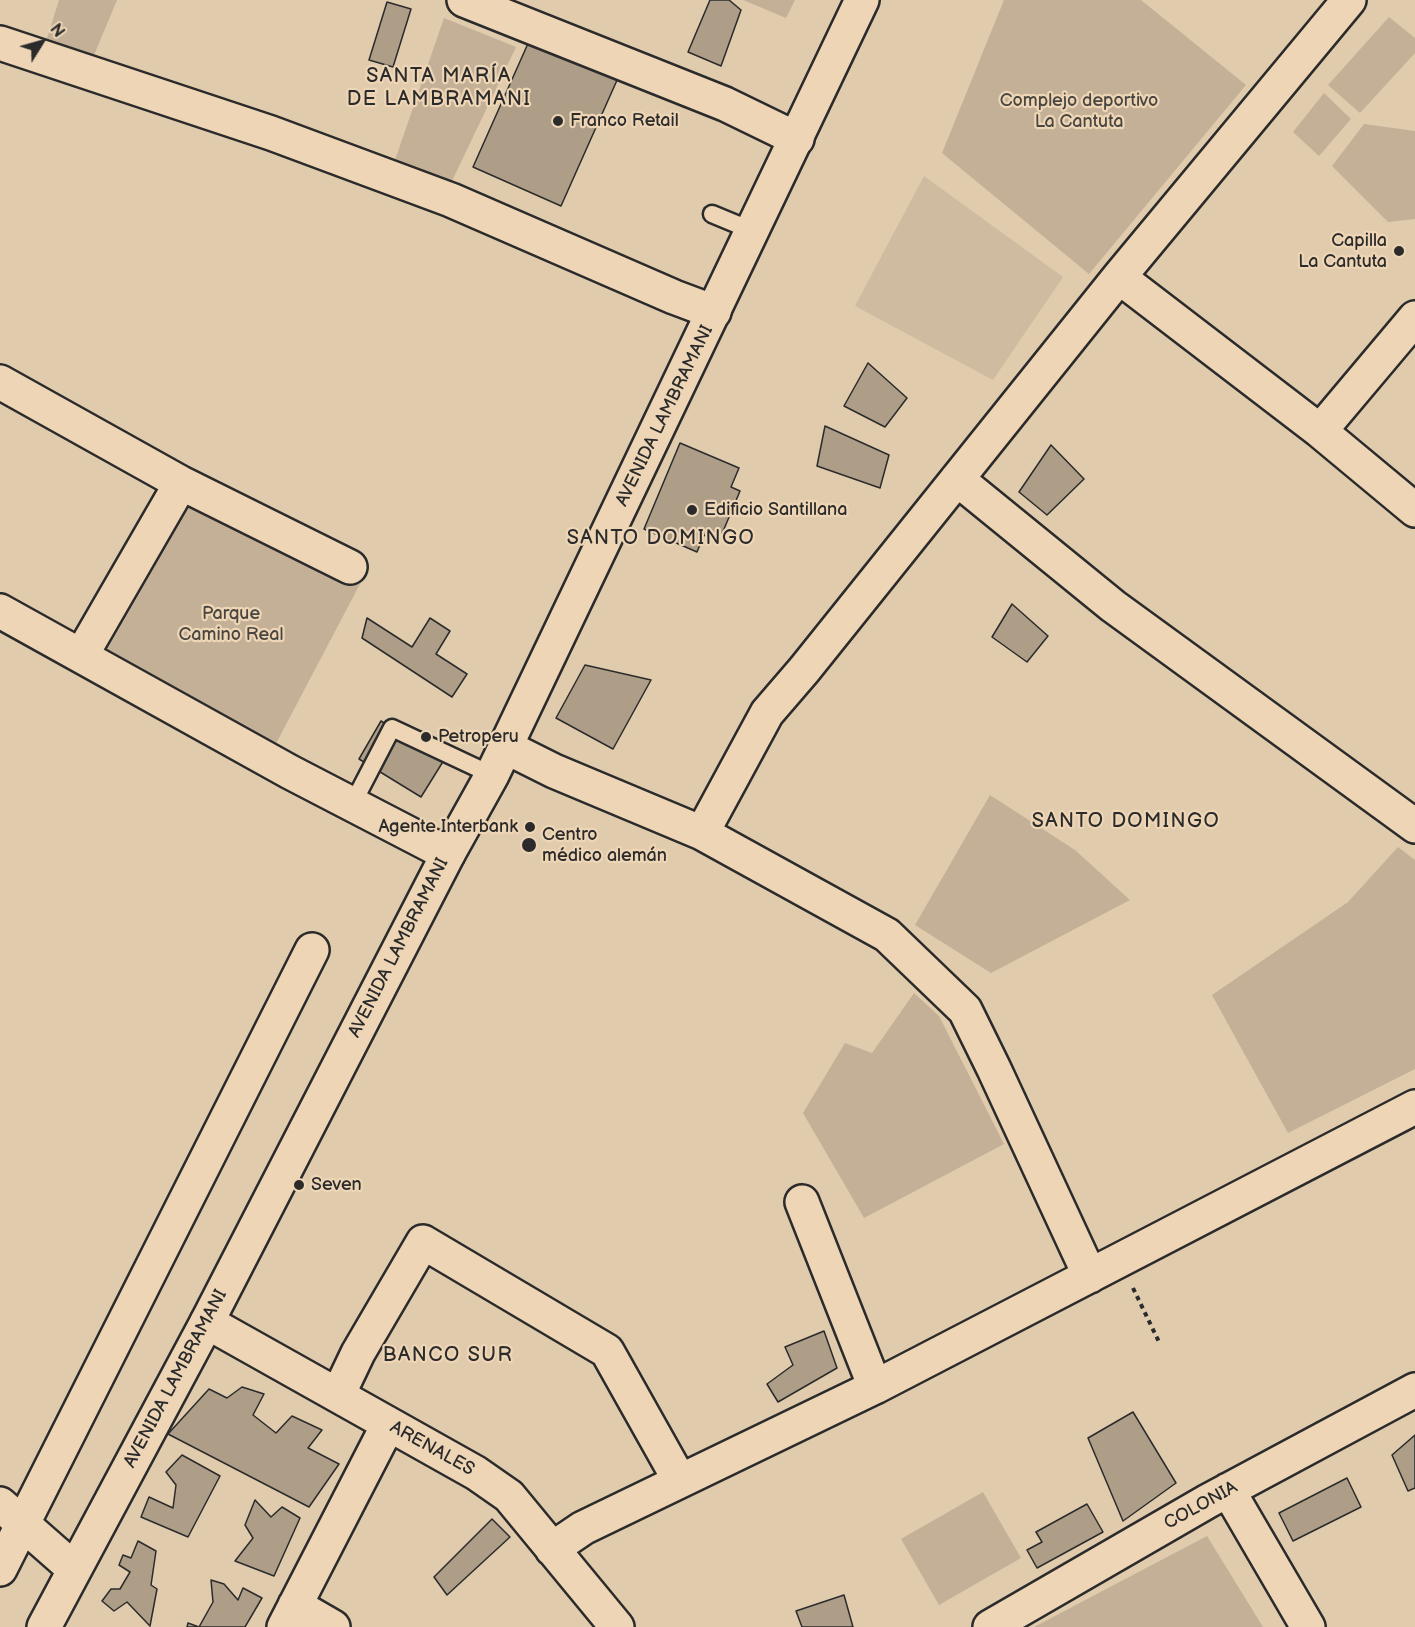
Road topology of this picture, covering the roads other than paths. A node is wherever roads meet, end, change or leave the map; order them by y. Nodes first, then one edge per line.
1 (464, 0) edge
2 (862, 0) edge
3 (1349, 0) edge
4 (0, 43) edge
5 (796, 139) junction
6 (712, 214) dead end
7 (753, 231) junction
8 (1119, 277) junction
9 (714, 312) junction
10 (1415, 318) edge
11 (0, 382) edge
12 (1320, 431) junction
13 (957, 479) junction
14 (181, 483) junction
15 (1415, 510) edge
16 (350, 567) dead end
17 (0, 611) edge
18 (81, 656) junction
19 (499, 761) junction
20 (352, 805) junction
21 (1415, 826) edge
22 (702, 834) junction
23 (448, 854) junction
24 (312, 950) dead end
25 (1415, 1107) edge
26 (802, 1202) dead end
27 (1090, 1276) junction
28 (207, 1322) junction
29 (875, 1387) junction
30 (1415, 1390) edge
31 (338, 1395) junction
32 (388, 1425) junction
33 (680, 1481) junction
34 (1228, 1490) junction
35 (11, 1515) edge
36 (552, 1549) junction
37 (0, 1569) edge
38 (74, 1569) junction
39 (289, 1616) edge
40 (44, 1627) edge
41 (333, 1627) edge
42 (617, 1627) edge
43 (990, 1627) edge
44 (1308, 1627) edge

1 - 5 street
2 - 5 street, AVENIDA LAMBRAMANI
3 - 8 street
4 - 9 street
5 - 7 street, AVENIDA LAMBRAMANI
6 - 7 lane
7 - 9 street, AVENIDA LAMBRAMANI
8 - 12 street
8 - 13 street
9 - 19 street, AVENIDA LAMBRAMANI
10 - 12 street
11 - 14 street
12 - 15 street
13 - 21 street
13 - 22 street
14 - 16 street
14 - 18 street
17 - 18 street
18 - 20 street
19 - 20 lane
19 - 22 street
19 - 23 street, AVENIDA LAMBRAMANI
20 - 23 street
22 - 27 street
23 - 28 street, AVENIDA LAMBRAMANI
24 - 35 street
25 - 27 street
26 - 29 street
27 - 29 street
28 - 31 street, ARENALES
28 - 38 street, AVENIDA LAMBRAMANI
29 - 33 street
30 - 34 street, COLONIA
31 - 32 street, ARENALES
31 - 33 street
32 - 36 street, ARENALES
32 - 39 street
33 - 36 street
34 - 43 street, COLONIA
34 - 44 street
35 - 37 street
35 - 38 street
36 - 42 street, ARENALES
38 - 40 street, AVENIDA LAMBRAMANI
39 - 41 street

